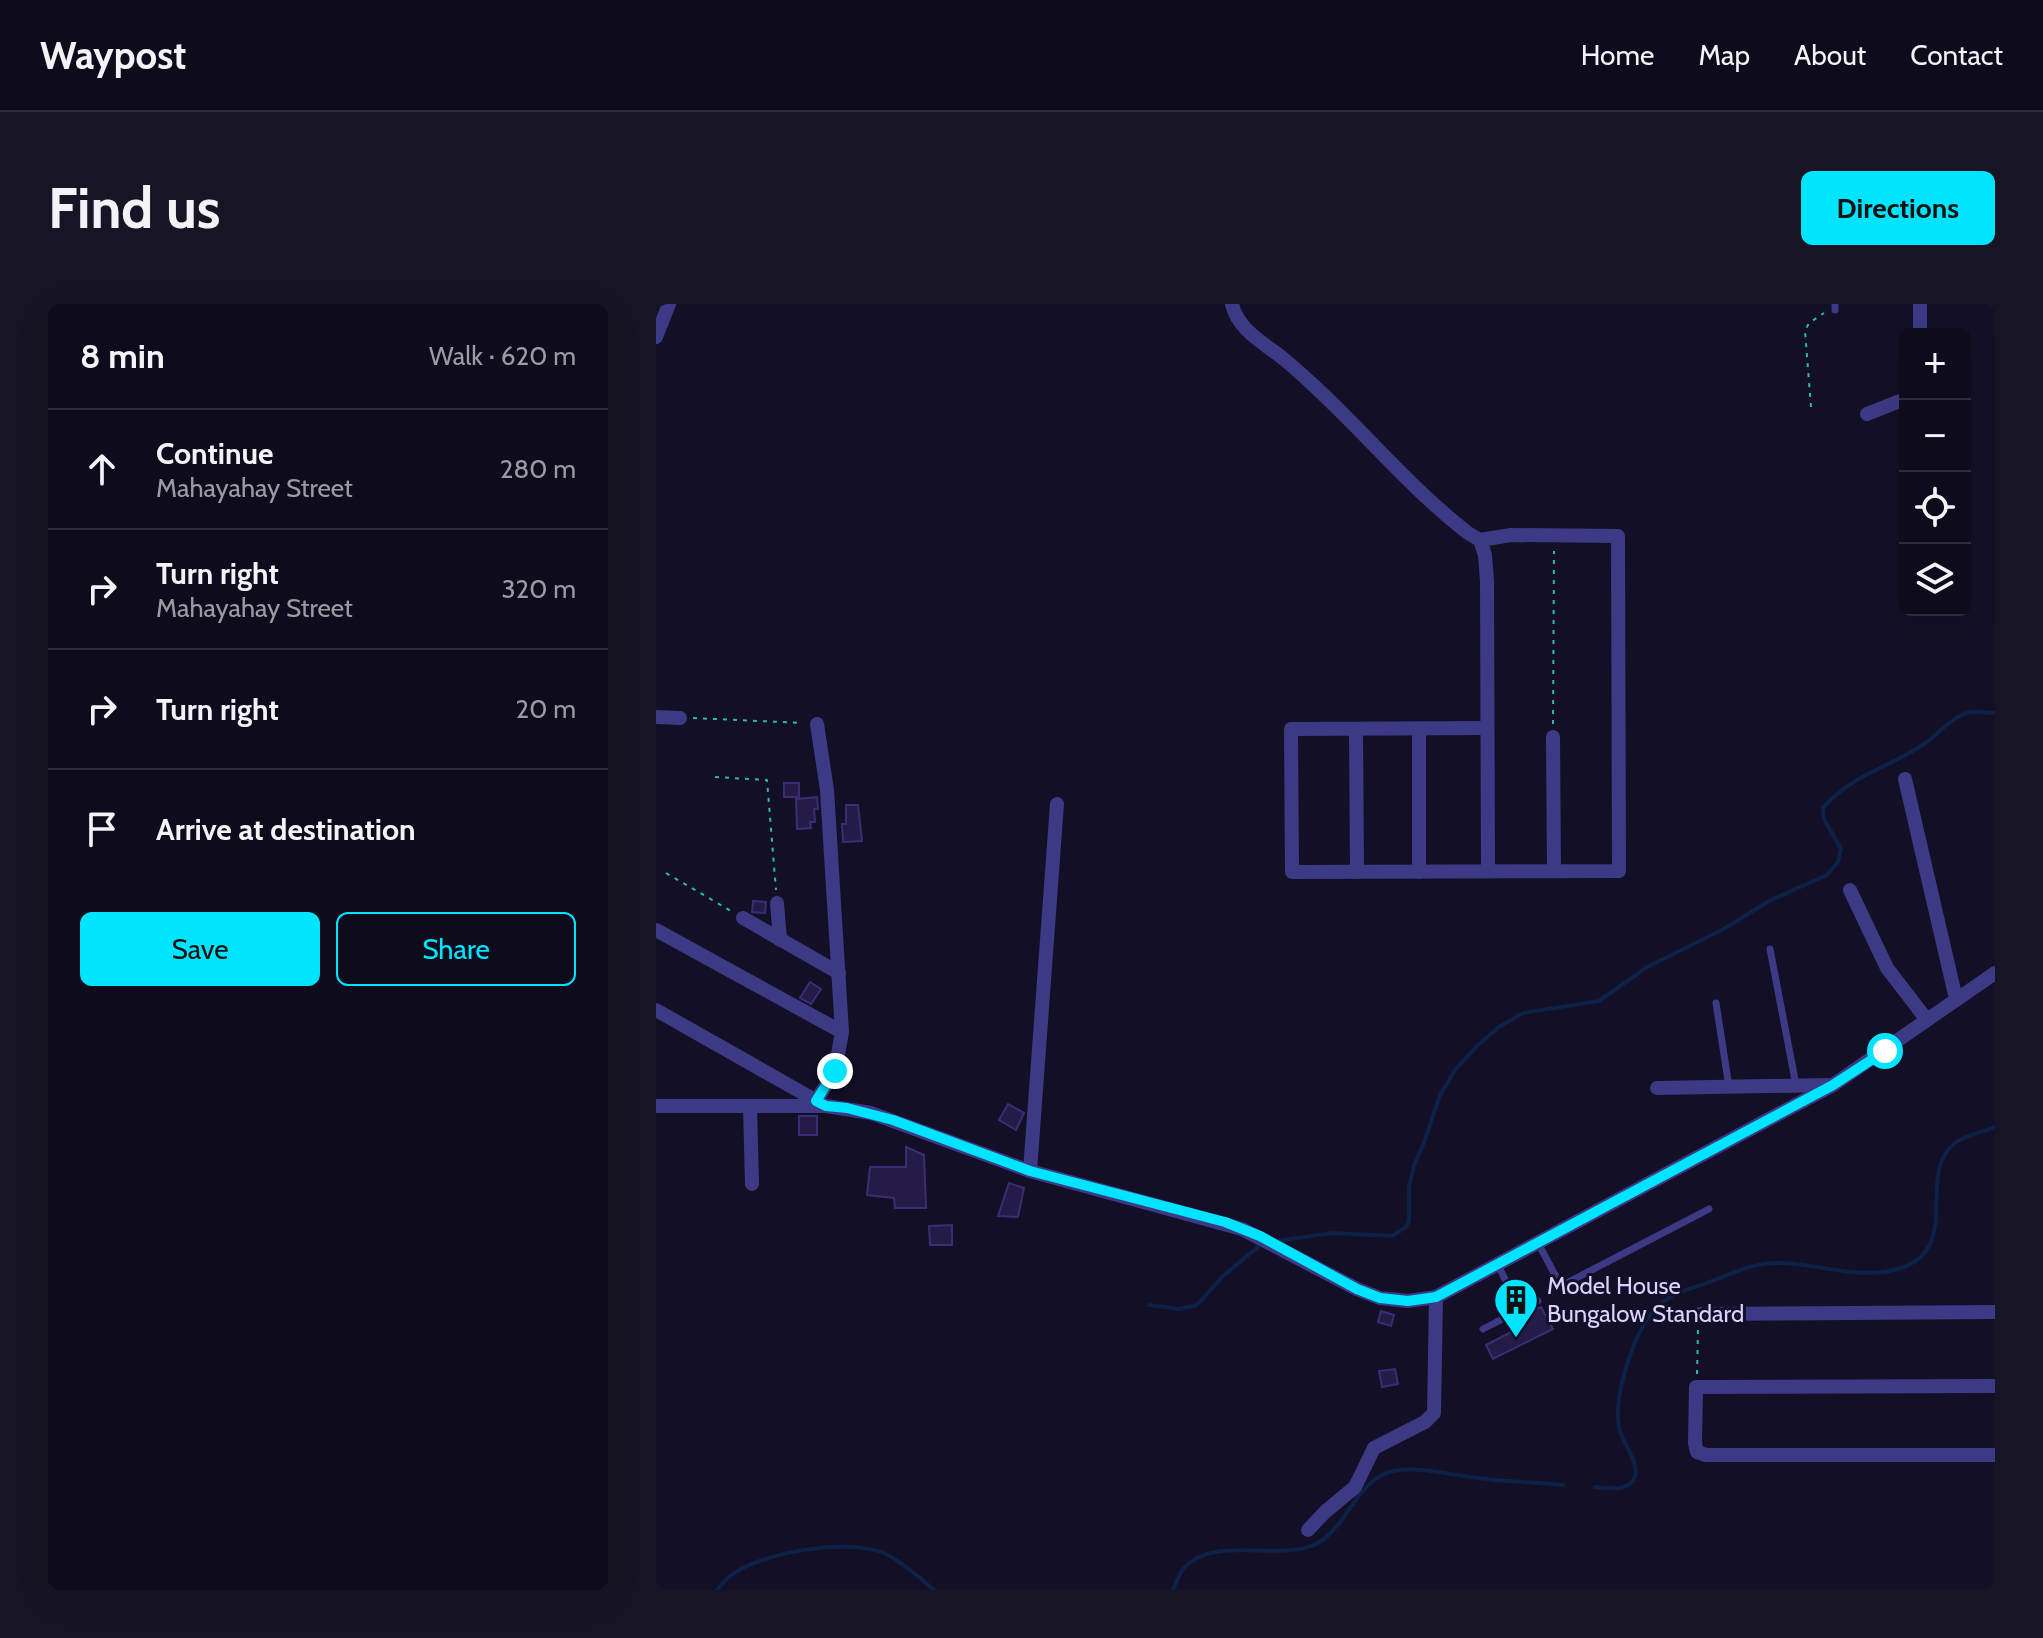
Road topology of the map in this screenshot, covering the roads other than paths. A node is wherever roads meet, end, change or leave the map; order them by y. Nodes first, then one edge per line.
1 (669, 304) edge
2 (1232, 304) edge
3 (1920, 304) edge
4 (1920, 328) edge
5 (656, 337) edge
6 (1902, 400) edge
7 (1867, 414) dead end
8 (1480, 540) junction
9 (656, 717) edge
10 (680, 718) road end
11 (817, 724) road end
12 (1487, 728) junction
13 (1356, 729) junction
14 (1419, 729) junction
15 (1553, 737) road end
16 (1905, 779) dead end
17 (1057, 804) dead end
18 (1488, 871) junction
19 (1554, 871) junction
20 (1357, 872) junction
21 (1419, 872) junction
22 (1850, 890) dead end
23 (777, 903) road end
24 (743, 918) road end
25 (656, 930) edge
26 (780, 940) junction
27 (1770, 949) dead end
28 (839, 973) junction
29 (1995, 973) edge
30 (1956, 999) junction
31 (1716, 1003) dead end
32 (656, 1010) edge
33 (1927, 1020) junction
34 (842, 1032) junction
35 (1796, 1085) junction
36 (1833, 1085) junction
37 (1729, 1087) junction
38 (1657, 1088) dead end
39 (821, 1104) junction
40 (656, 1106) edge
41 (750, 1107) junction
42 (1030, 1171) junction
43 (752, 1184) dead end
44 (1709, 1209) dead end
45 (1538, 1243) junction
46 (1498, 1265) junction
47 (1436, 1297) junction
48 (1538, 1301) dead end
49 (1520, 1310) junction
50 (1995, 1312) edge
51 (1700, 1314) road end
52 (1483, 1329) dead end
53 (1995, 1386) edge
54 (1995, 1455) edge
55 (1308, 1530) dead end

1 - 5 street
2 - 8 street
3 - 4 street
6 - 7 street
8 - 12 street
8 - 19 street
9 - 10 street
11 - 28 street
12 - 14 street
12 - 18 street
13 - 14 street
13 - 20 street
13 - 20 street
14 - 21 street
15 - 19 street
16 - 30 street
17 - 42 street
18 - 19 street
18 - 21 street
20 - 21 street
22 - 33 street
23 - 26 street
24 - 26 street
25 - 34 street
26 - 28 street
27 - 35 lane
28 - 34 street
29 - 30 street
30 - 33 street
31 - 37 lane
32 - 39 street
33 - 36 street
34 - 39 street
35 - 36 street
35 - 37 street
36 - 45 street
37 - 38 street
39 - 41 street
39 - 42 street
40 - 41 street
41 - 43 street
42 - 47 street
44 - 45 lane
45 - 46 street
46 - 47 street
46 - 49 lane
47 - 55 street
48 - 49 lane
49 - 52 lane
50 - 51 street
53 - 54 street

